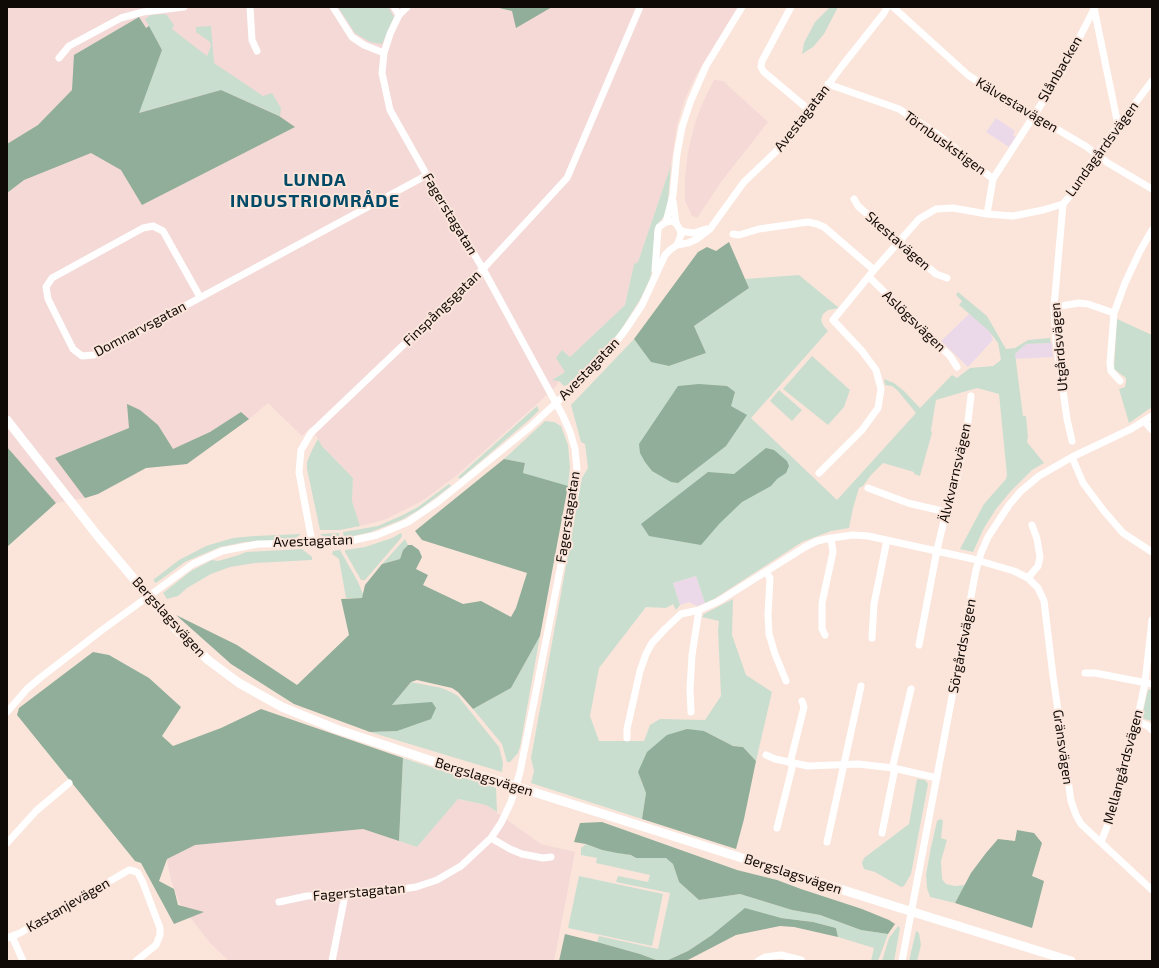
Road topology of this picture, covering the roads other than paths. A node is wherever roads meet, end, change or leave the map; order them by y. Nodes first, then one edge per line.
1 (184, 7) edge
2 (250, 7) edge
3 (333, 7) edge
4 (394, 7) edge
5 (407, 7) edge
6 (640, 7) edge
7 (742, 7) edge
8 (791, 7) edge
9 (887, 7) edge
10 (892, 7) edge
11 (1094, 8) edge
12 (399, 15) junction
13 (257, 51) dead end
14 (384, 52) junction
15 (59, 58) dead end
16 (1152, 81) edge
17 (828, 84) junction
18 (809, 110) junction
19 (1033, 115) junction
20 (1118, 125) junction
21 (1096, 155) junction
22 (427, 175) junction
23 (993, 179) junction
24 (1152, 189) edge
25 (673, 195) junction
26 (854, 199) dead end
27 (1063, 204) junction
28 (987, 214) junction
29 (666, 222) junction
30 (713, 224) junction
31 (678, 226) junction
32 (1152, 230) edge
33 (733, 234) dead end
34 (900, 241) junction
35 (656, 243) junction
36 (678, 245) junction
37 (670, 250) junction
38 (483, 269) junction
39 (874, 270) junction
40 (869, 277) junction
41 (947, 278) dead end
42 (654, 280) junction
43 (200, 297) junction
44 (1054, 307) junction
45 (1114, 313) junction
46 (957, 367) dead end
47 (1120, 381) dead end
48 (971, 396) dead end
49 (556, 403) junction
50 (1152, 416) edge
51 (7, 420) edge
52 (1145, 422) junction
53 (1152, 430) edge
54 (1072, 441) dead end
55 (1072, 457) junction
56 (819, 473) dead end
57 (868, 488) dead end
58 (946, 512) junction
59 (1032, 525) dead end
60 (831, 538) junction
61 (887, 540) junction
62 (312, 542) junction
63 (937, 550) junction
64 (1152, 552) edge
65 (978, 560) junction
66 (766, 572) junction
67 (1028, 578) junction
68 (149, 597) junction
69 (699, 610) junction
70 (1152, 620) edge
71 (826, 635) dead end
72 (872, 638) dead end
73 (919, 645) dead end
74 (1084, 673) dead end
75 (786, 681) dead end
76 (1148, 683) edge
77 (861, 686) dead end
78 (911, 689) dead end
79 (802, 701) dead end
80 (7, 712) edge
81 (691, 712) dead end
82 (1137, 722) junction
83 (1152, 730) edge
84 (627, 738) dead end
85 (766, 755) dead end
86 (792, 763) junction
87 (844, 764) junction
88 (893, 768) junction
89 (937, 778) junction
90 (69, 783) dead end
91 (516, 786) junction
92 (777, 828) dead end
93 (882, 833) dead end
94 (492, 838) junction
95 (827, 842) dead end
96 (1101, 842) junction
97 (7, 843) edge
98 (550, 857) dead end
99 (1152, 890) edge
100 (345, 895) junction
101 (279, 902) dead end
102 (911, 912) junction
103 (9, 937) edge
104 (22, 961) edge
105 (136, 961) edge
106 (332, 961) edge
107 (758, 961) edge
108 (803, 961) edge
109 (902, 961) edge
110 (1070, 961) edge

1 - 15 street
2 - 13 street
3 - 14 street
4 - 12 street
5 - 12 street, Fagerstagatan
6 - 38 street, Finspångsgatan
7 - 25 street
8 - 18 street
9 - 17 street, Avestagatan
10 - 19 street, Kälvestavägen
11 - 19 street, Slånbacken
11 - 20 street
12 - 14 street, Fagerstagatan
14 - 22 street, Fagerstagatan
16 - 20 street, Lundagårdsvägen
17 - 18 street, Avestagatan
17 - 23 street, Törnbuskstigen
18 - 30 street, Avestagatan
19 - 21 street, Kälvestavägen
19 - 23 street, Slånbacken
20 - 21 street, Lundagårdsvägen
21 - 24 street, Kälvestavägen
21 - 27 street, Lundagårdsvägen
22 - 38 street, Fagerstagatan
22 - 43 street, Domnarvsgatan
23 - 28 street, Slånbacken
25 - 29 street
25 - 31 street
26 - 34 street, Skestavägen
27 - 28 street, Lundagårdsvägen
27 - 44 street, Utgårdsvägen
28 - 34 street, Lundagårdsvägen
29 - 31 street, Avestagatan
29 - 35 street, Avestagatan
30 - 31 street, Avestagatan
30 - 36 street, Avestagatan
31 - 36 street
32 - 45 street
33 - 39 street
34 - 39 street, Lundagårdsvägen
34 - 41 street, Skestavägen
35 - 37 street
35 - 42 street, Avestagatan
36 - 37 street, Avestagatan
37 - 42 street, Avestagatan
38 - 49 street, Fagerstagatan
38 - 62 street, Finspångsgatan
39 - 40 street, Lundagårdsvägen
40 - 46 street, Aslögsvägen
40 - 56 street, Lundagårdsvägen
42 - 49 street, Avestagatan
43 - 43 street, Domnarvsgatan
44 - 45 street
44 - 54 street, Utgårdsvägen
45 - 47 street
48 - 58 street, Älvkvarnsvägen
49 - 62 street, Avestagatan
49 - 91 street, Fagerstagatan
50 - 52 street, Sörgårdsvägen
51 - 68 main road, Bergslagsvägen
52 - 53 street
52 - 55 street, Sörgårdsvägen
55 - 64 street
55 - 65 street, Sörgårdsvägen
57 - 58 street
58 - 63 street, Älvkvarnsvägen
59 - 67 street
60 - 61 street
60 - 66 street
60 - 71 street
61 - 63 street
61 - 72 street
62 - 68 street, Avestagatan
63 - 65 street
63 - 73 street, Älvkvarnsvägen
65 - 67 street, Gränsvägen
65 - 89 street, Sörgårdsvägen
66 - 69 street
66 - 75 street
67 - 96 street, Gränsvägen
68 - 80 street, Avestagatan
68 - 91 main road, Bergslagsvägen
69 - 81 street
69 - 84 street
70 - 76 street, Mellangårdsvägen
74 - 76 street
76 - 82 street, Mellangårdsvägen
77 - 87 street
78 - 88 street
79 - 86 street
82 - 83 street
82 - 96 street, Mellangårdsvägen
85 - 86 street
86 - 87 street
86 - 92 street
87 - 88 street
87 - 95 street
88 - 89 street
88 - 93 street
89 - 102 street, Sörgårdsvägen
90 - 97 street
91 - 94 street, Fagerstagatan
91 - 102 main road, Bergslagsvägen
94 - 98 street
94 - 100 street, Fagerstagatan
96 - 99 street, Gränsvägen
100 - 101 street, Fagerstagatan
100 - 106 street
102 - 109 street, Sörgårdsvägen
102 - 110 main road, Bergslagsvägen
103 - 104 street
103 - 105 street, Kastanjevägen
107 - 108 street

